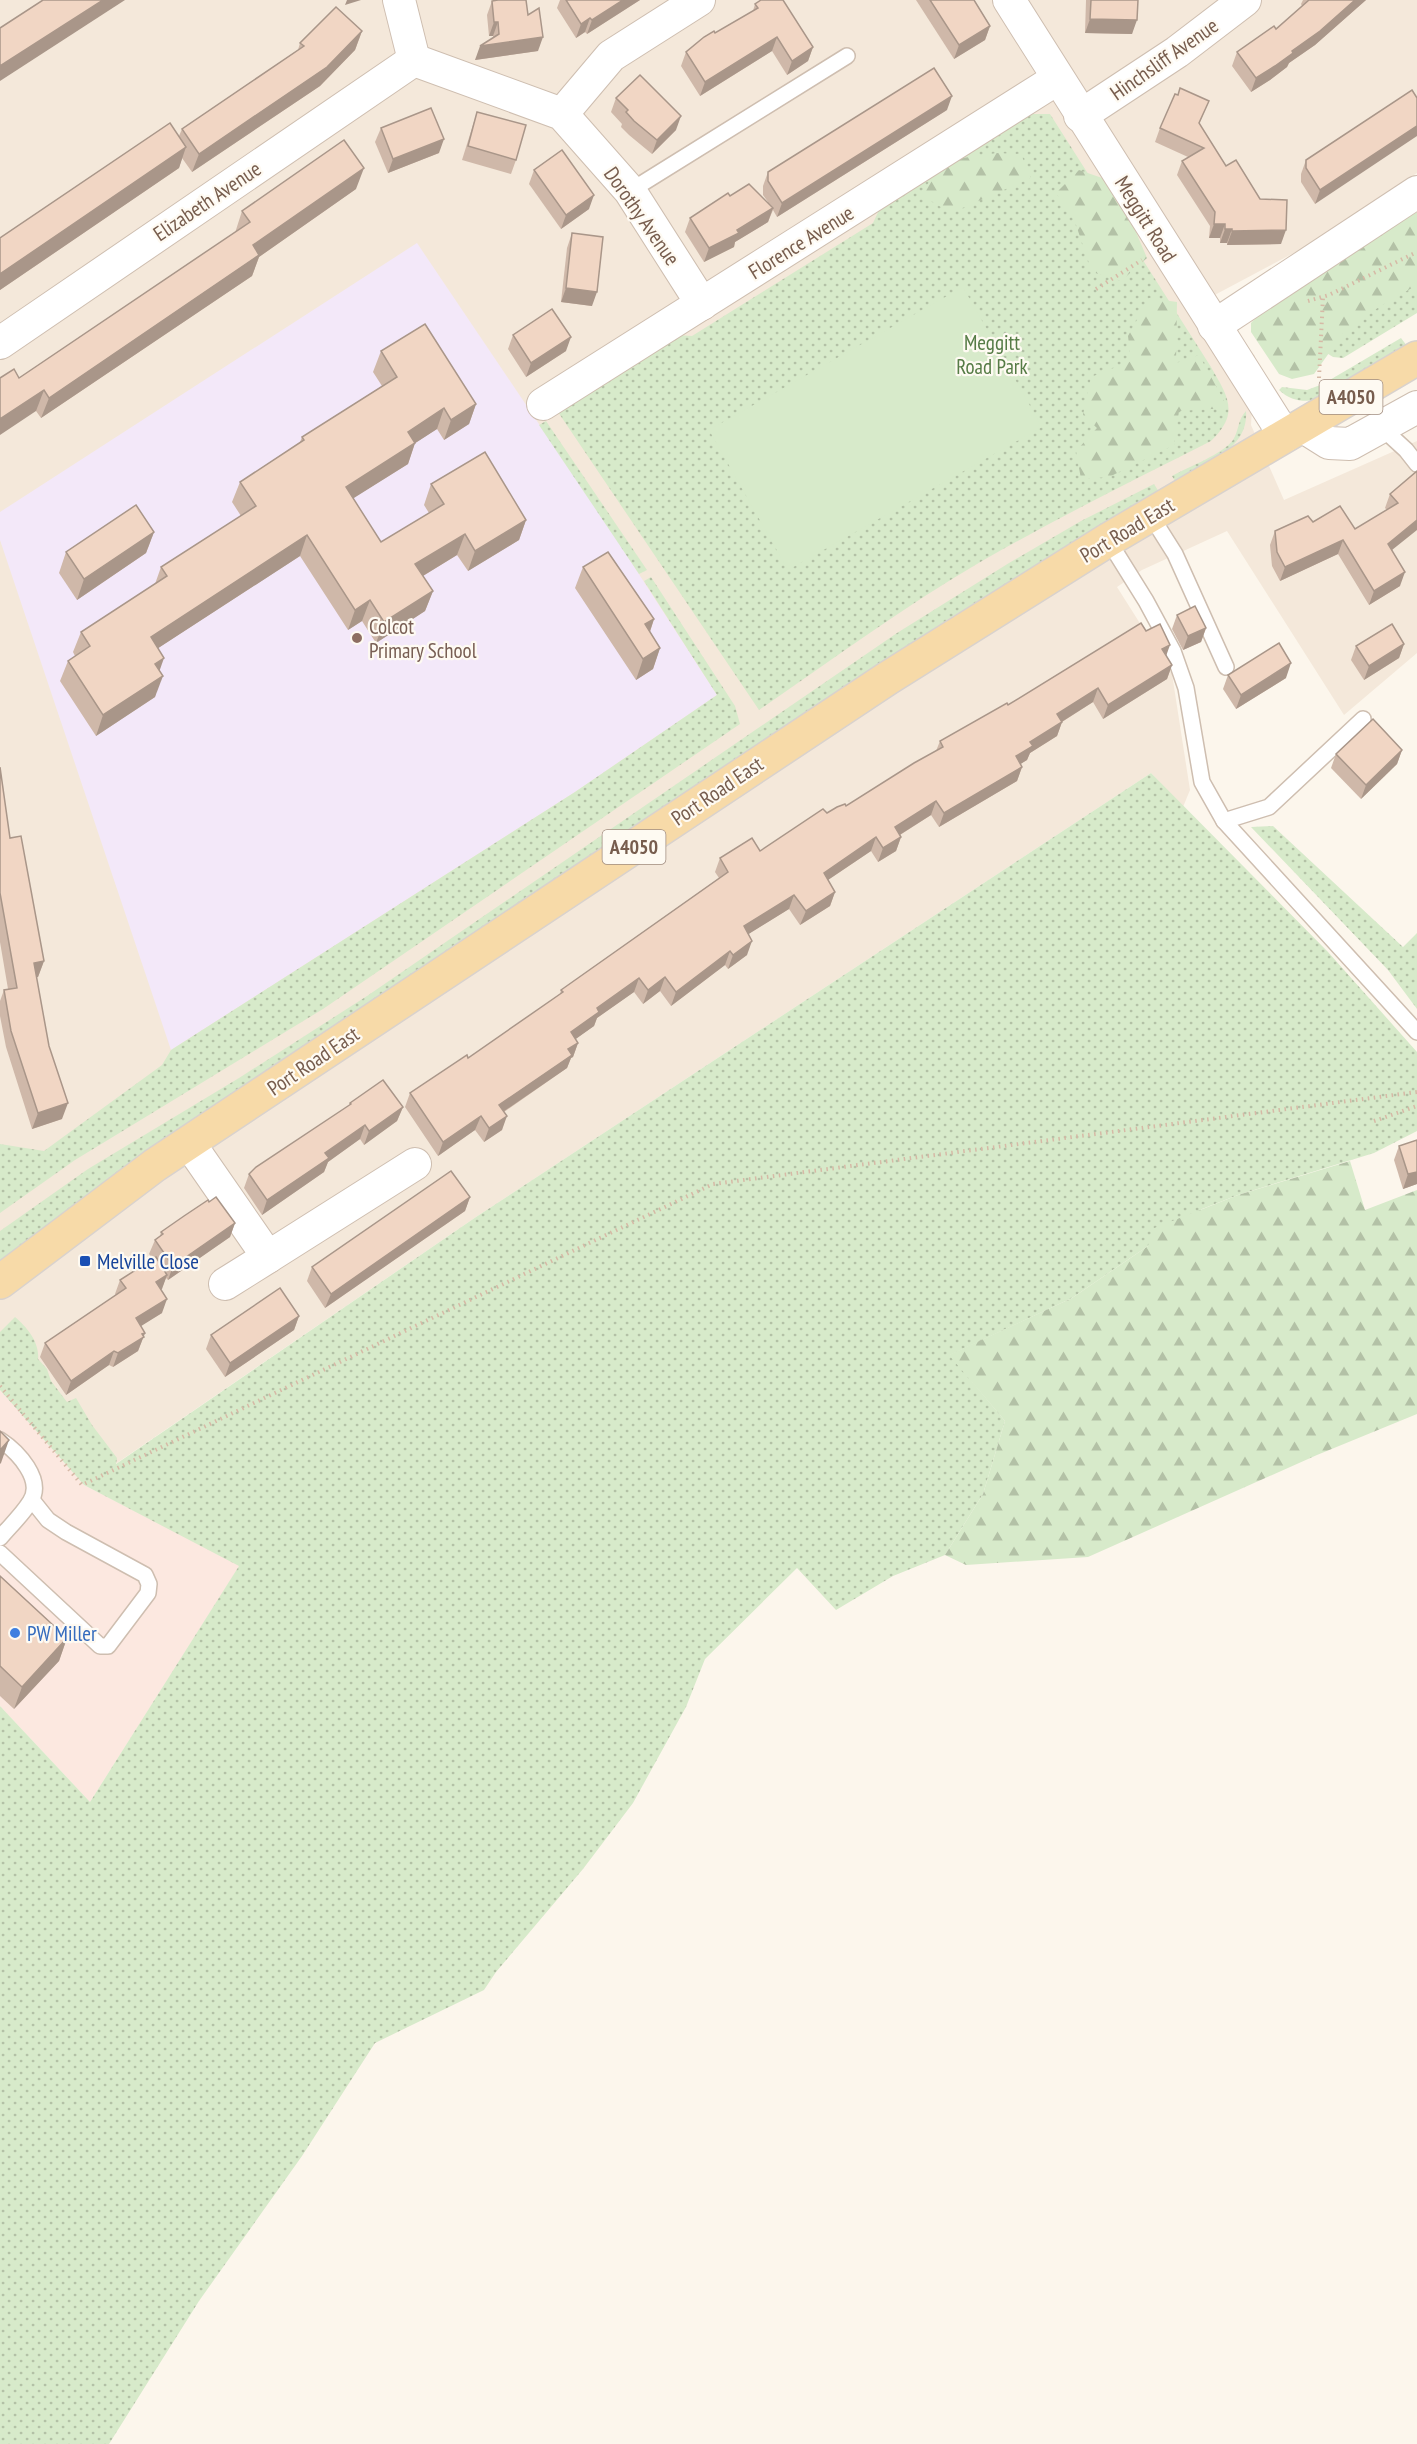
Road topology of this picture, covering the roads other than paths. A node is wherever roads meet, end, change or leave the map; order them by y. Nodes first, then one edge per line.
1 (399, 0) edge
2 (699, 0) edge
3 (1009, 0) edge
4 (1245, 0) edge
5 (847, 56) dead end
6 (414, 60) junction
7 (1058, 79) junction
8 (562, 114) junction
9 (1080, 116) junction
10 (630, 190) junction
11 (1417, 192) edge
12 (702, 304) junction
13 (1214, 326) junction
14 (0, 343) edge
15 (1417, 358) edge
16 (543, 404) dead end
17 (1417, 407) edge
18 (1382, 428) junction
19 (1294, 431) junction
20 (1417, 464) edge
21 (1151, 516) junction
22 (1108, 540) junction
23 (1226, 666) dead end
24 (1363, 719) dead end
25 (1224, 821) junction
26 (1417, 1032) edge
27 (189, 1143) junction
28 (396, 1166) dead end
29 (268, 1257) junction
30 (0, 1282) edge
31 (225, 1284) dead end
32 (0, 1440) edge
33 (32, 1500) junction
34 (0, 1538) edge
35 (0, 1553) edge

1 - 6 street
2 - 8 street
3 - 7 street, Meggitt Road
4 - 9 street, Hinchsliff Avenue
5 - 10 lane
6 - 8 street, Dorothy Avenue
6 - 14 street, Elizabeth Avenue
7 - 9 street, Meggitt Road
7 - 12 street, Florence Avenue
8 - 10 street, Dorothy Avenue
9 - 13 street, Meggitt Road
10 - 12 street, Dorothy Avenue
11 - 13 street
12 - 16 street, Florence Avenue
13 - 19 street, Meggitt Road
15 - 19 main road, Port Road East / A4050
17 - 18 street
18 - 19 street
18 - 20 lane
19 - 21 main road, Port Road East / A4050
21 - 22 main road, Port Road East / A4050
21 - 23 lane
22 - 25 lane
22 - 27 main road, Port Road East / A4050
24 - 25 lane
25 - 26 lane
27 - 29 street
27 - 30 main road, Port Road East / A4050
28 - 29 street
29 - 31 street
32 - 33 lane
33 - 34 lane
33 - 35 lane

